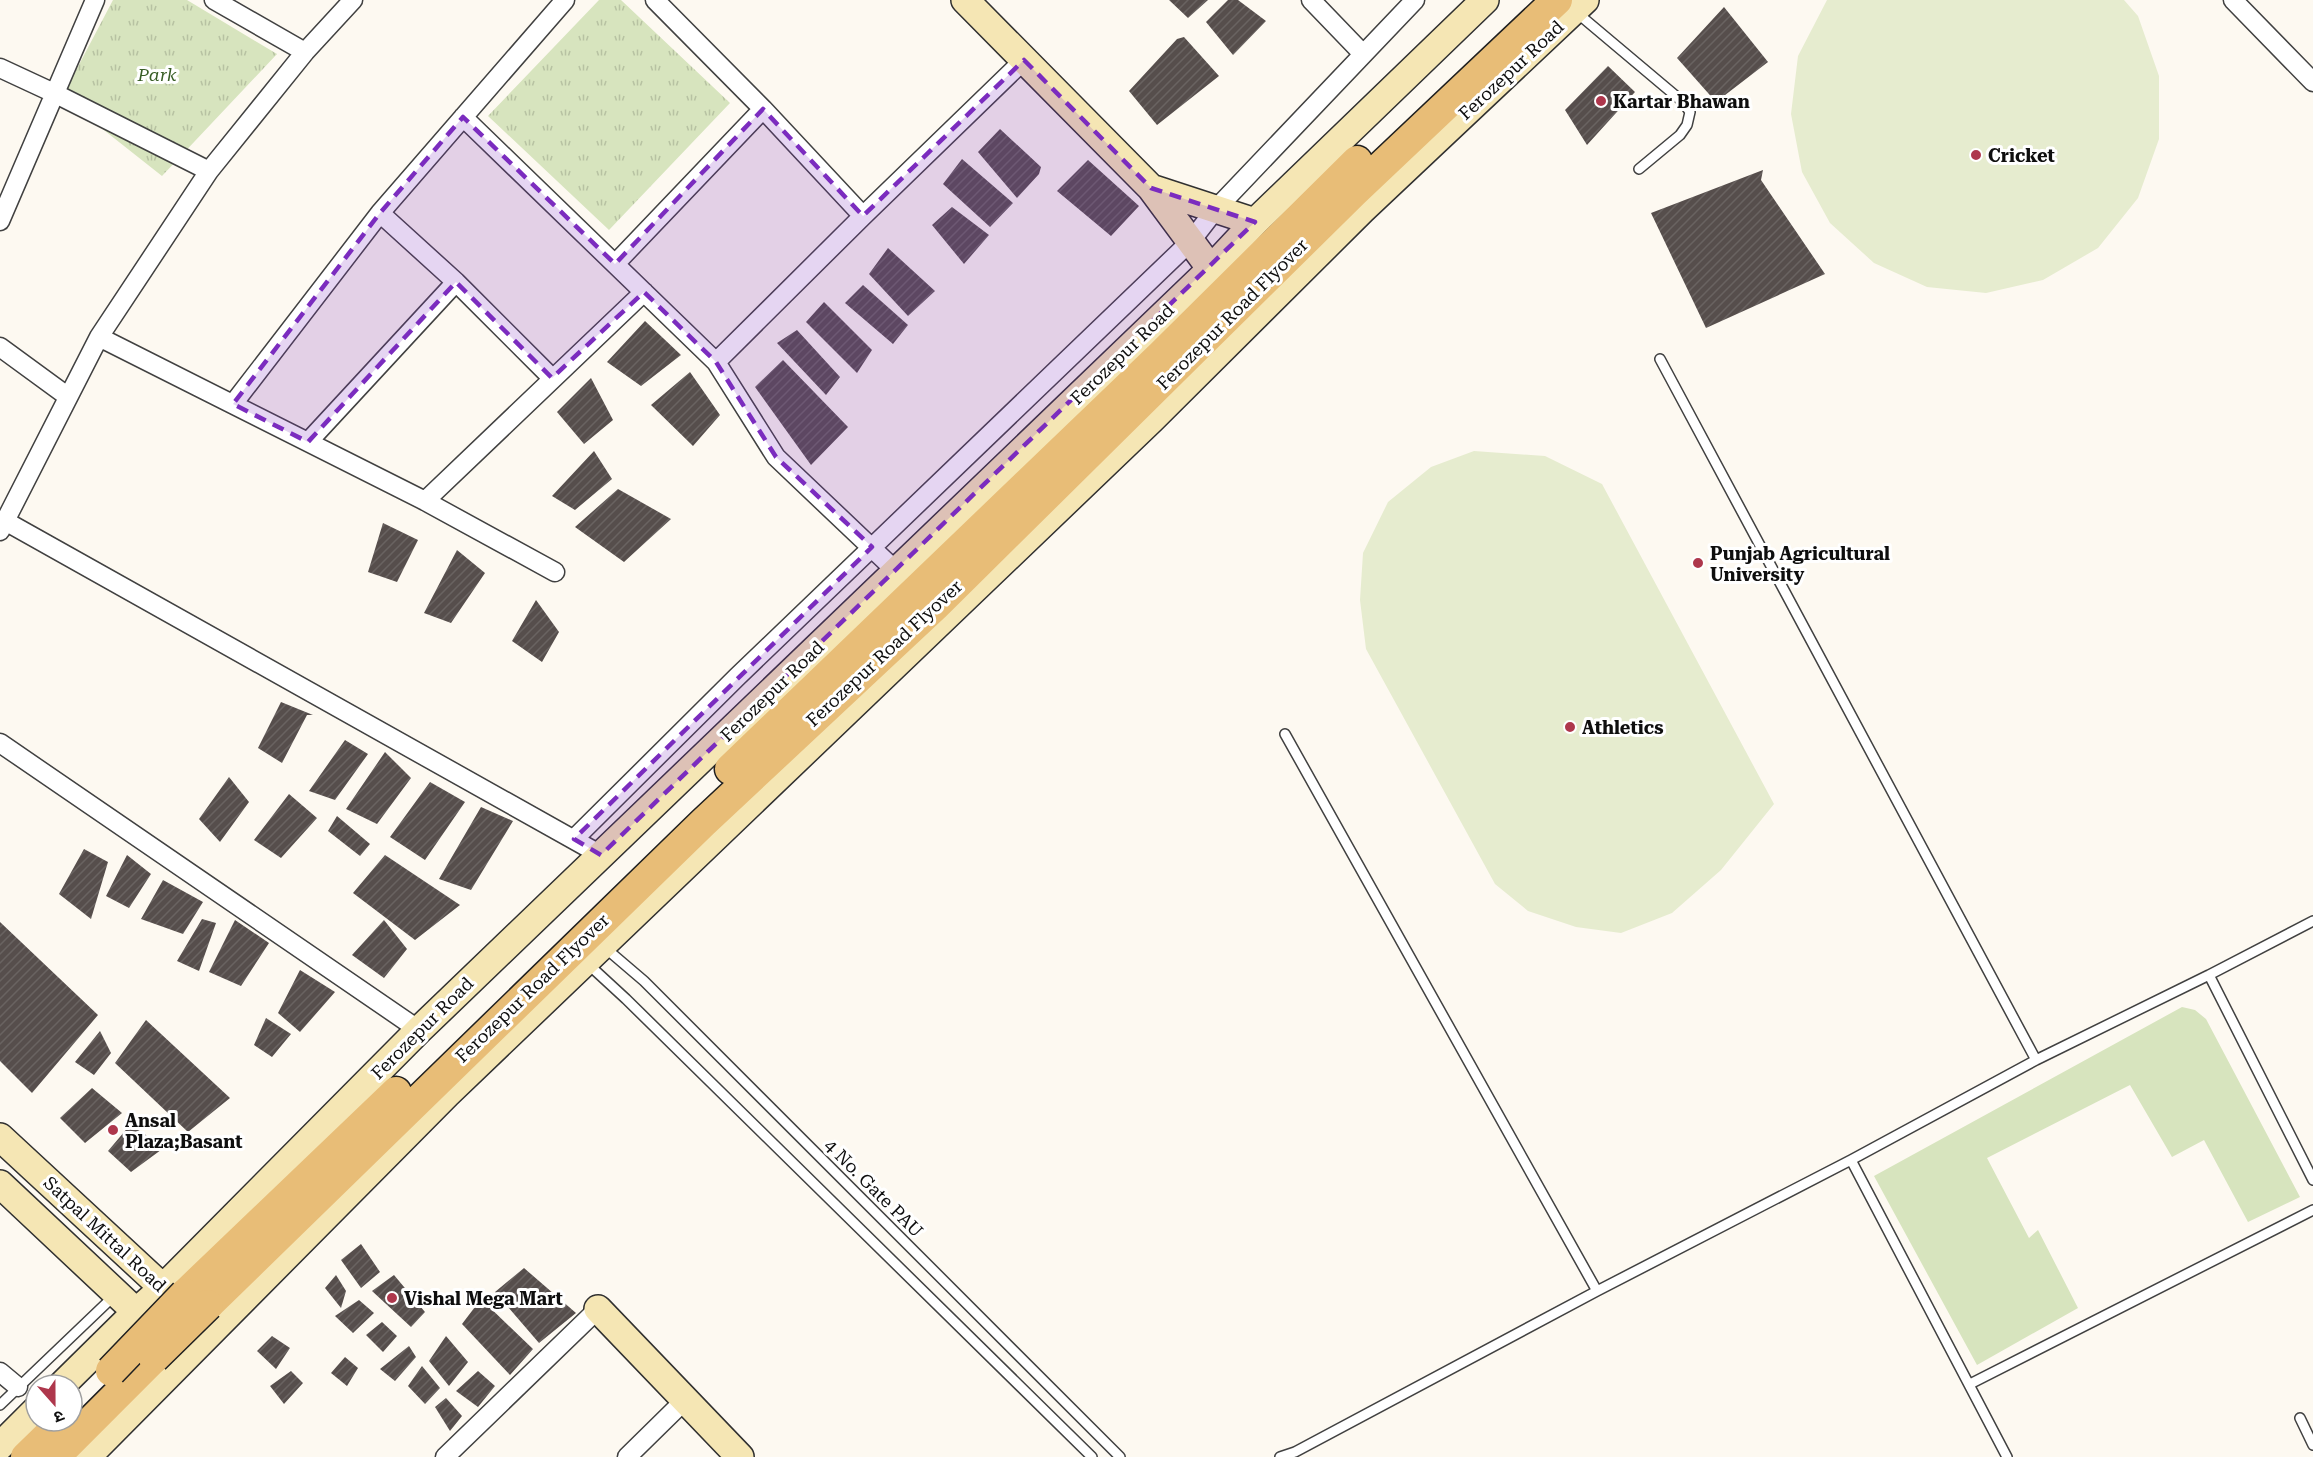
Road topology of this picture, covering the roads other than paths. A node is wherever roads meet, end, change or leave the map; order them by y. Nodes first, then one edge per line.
1 (95, 0) edge
2 (214, 0) edge
3 (353, 0) edge
4 (566, 0) edge
5 (655, 0) edge
6 (965, 0) edge
7 (1311, 0) edge
8 (1415, 0) edge
9 (1485, 0) edge
10 (1527, 0) edge
11 (2233, 0) edge
12 (1572, 4) edge
13 (305, 52) junction
14 (1363, 54) junction
15 (1024, 60) junction
16 (0, 68) edge
17 (2313, 82) edge
18 (56, 94) junction
19 (763, 109) junction
20 (463, 117) junction
21 (1639, 169) dead end
22 (209, 171) junction
23 (1151, 188) junction
24 (1215, 210) junction
25 (380, 213) junction
26 (863, 216) junction
27 (0, 221) edge
28 (1255, 222) junction
29 (1191, 241) junction
30 (615, 264) junction
31 (1211, 269) junction
32 (456, 282) junction
33 (644, 292) junction
34 (99, 337) junction
35 (0, 347) edge
36 (1660, 358) dead end
37 (716, 362) junction
38 (552, 378) junction
39 (68, 396) junction
40 (233, 404) junction
41 (308, 442) junction
42 (425, 501) junction
43 (3, 526) edge
44 (872, 547) junction
45 (896, 571) junction
46 (555, 572) dead end
47 (1285, 734) dead end
48 (0, 743) edge
49 (574, 839) junction
50 (601, 855) junction
51 (2313, 921) edge
52 (593, 953) junction
53 (2209, 975) junction
54 (419, 1030) junction
55 (2036, 1060) junction
56 (0, 1137) edge
57 (1851, 1160) junction
58 (2313, 1179) edge
59 (0, 1184) edge
60 (2313, 1210) edge
61 (1597, 1291) junction
62 (117, 1293) junction
63 (192, 1305) junction
64 (598, 1309) joint
65 (136, 1312) junction
66 (185, 1358) junction
67 (0, 1372) edge
68 (74, 1373) edge
69 (1970, 1384) junction
70 (18, 1387) junction
71 (84, 1399) edge
72 (685, 1400) junction
73 (0, 1405) edge
74 (2300, 1418) dead end
75 (24, 1422) edge
76 (51, 1433) edge
77 (2313, 1445) edge
78 (0, 1446) edge
79 (1291, 1454) edge
80 (26, 1457) edge
81 (55, 1457) edge
82 (87, 1457) edge
83 (445, 1457) edge
84 (627, 1457) edge
85 (740, 1457) edge
86 (1092, 1457) edge
87 (1120, 1457) edge
88 (1280, 1457) edge
89 (2007, 1457) edge

1 - 18 street
2 - 13 street
3 - 13 street
4 - 20 street
5 - 19 street
6 - 15 main road
7 - 14 street
8 - 14 street
9 - 28 main road, Ferozepur Road
10 - 63 main road, Ferozepur Road Flyover
11 - 17 street
12 - 21 lane
12 - 52 main road, Ferozepur Road
12 - 63 main road, Ferozepur Road Flyover
13 - 22 street
14 - 24 street
15 - 23 main road
15 - 26 street
16 - 18 street
18 - 22 street
18 - 27 street
19 - 26 street
19 - 30 street
20 - 25 street
20 - 30 street
22 - 34 street
23 - 24 main road
23 - 29 main road
24 - 28 main road
24 - 29 street
25 - 32 street
25 - 40 street
26 - 37 street
28 - 31 main road, Ferozepur Road
29 - 31 main road
29 - 44 street
30 - 33 street
31 - 45 main road, Ferozepur Road
32 - 38 street
32 - 41 street
33 - 37 street
33 - 38 street
34 - 39 street
34 - 40 street
35 - 39 street
36 - 55 lane
37 - 44 street
38 - 42 street
39 - 43 street
40 - 41 street
41 - 42 street
42 - 46 street
43 - 49 street
44 - 45 street
44 - 49 street
45 - 50 main road, Ferozepur Road
47 - 61 lane
48 - 54 street
49 - 50 street
50 - 54 main road, Ferozepur Road
51 - 53 lane
52 - 63 main road, Ferozepur Road
52 - 86 lane
52 - 87 lane, 4 No. Gate PAU
53 - 55 lane
53 - 58 lane
54 - 63 main road, Ferozepur Road
55 - 57 lane
56 - 63 main road, Satpal Mittal Road
57 - 61 lane
57 - 69 lane
59 - 62 main road, Satpal Mittal Road
60 - 69 lane
61 - 79 lane
62 - 65 main road, Satpal Mittal Road
62 - 70 lane
63 - 65 main road, Ferozepur Road
63 - 66 main road
63 - 71 main road, Ferozepur Road, bridge
63 - 81 main road, Ferozepur Road, bridge
64 - 72 main road
64 - 83 street
65 - 66 main road, Satpal Mittal Road
65 - 68 main road, Ferozepur Road
66 - 82 main road
67 - 70 street
69 - 89 lane
70 - 73 lane
72 - 84 street
72 - 85 main road
74 - 77 lane
75 - 78 main road
76 - 80 main road
79 - 88 lane

